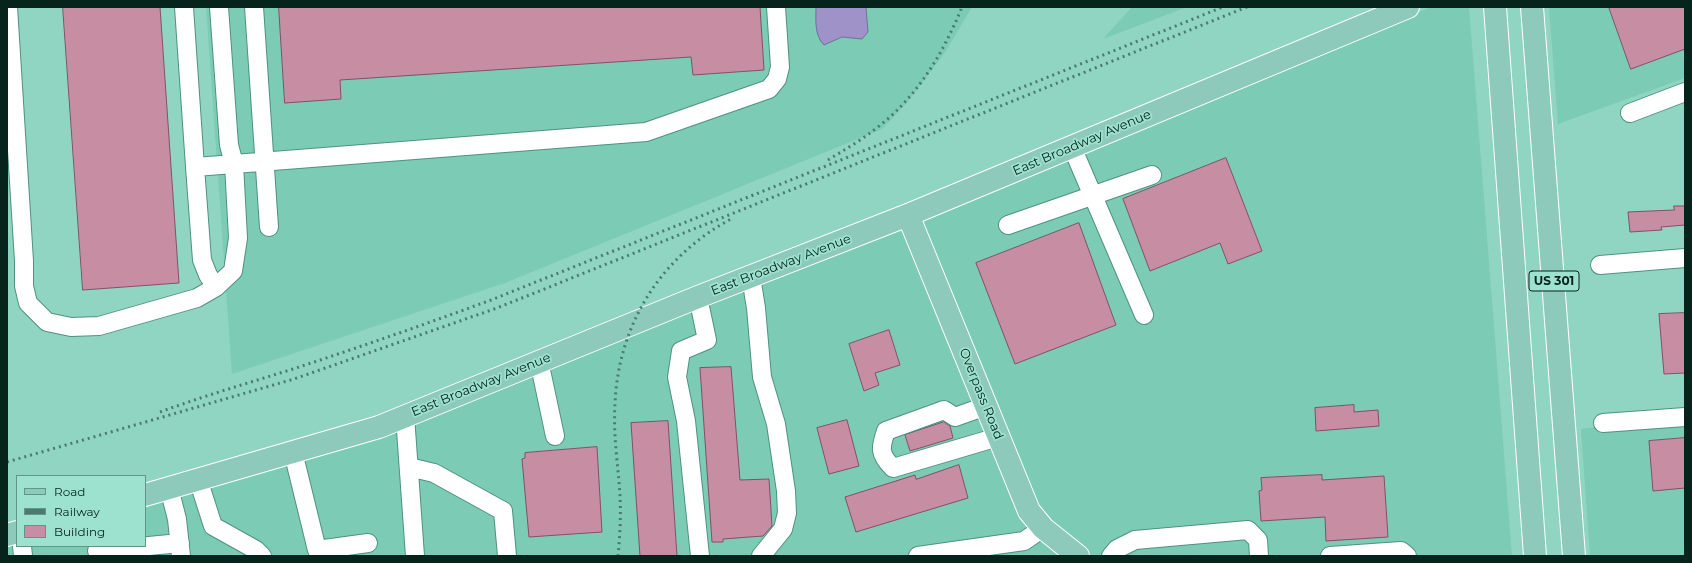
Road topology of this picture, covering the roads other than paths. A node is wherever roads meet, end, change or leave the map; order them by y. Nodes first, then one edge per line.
1 (8, 7) edge
2 (184, 7) edge
3 (219, 7) edge
4 (254, 7) edge
5 (776, 7) edge
6 (1408, 7) edge
7 (1532, 7) edge
8 (1495, 9) edge
9 (1685, 92) edge
10 (1630, 113) dead end
11 (1072, 147) junction
12 (264, 162) junction
13 (234, 164) junction
14 (195, 167) junction
15 (1152, 175) dead end
16 (1092, 195) junction
17 (908, 215) junction
18 (1008, 225) dead end
19 (269, 227) dead end
20 (1685, 258) edge
21 (1600, 265) dead end
22 (751, 277) junction
23 (216, 287) junction
24 (698, 297) junction
25 (1144, 315) dead end
26 (539, 361) junction
27 (986, 406) junction
28 (405, 416) junction
29 (1685, 417) edge
30 (1603, 423) dead end
31 (555, 436) dead end
32 (998, 437) junction
33 (293, 452) junction
34 (409, 467) junction
35 (198, 479) junction
36 (169, 488) junction
37 (146, 495) edge
38 (1043, 528) junction
39 (368, 543) dead end
40 (181, 549) edge
41 (97, 551) edge
42 (1404, 554) edge
43 (262, 556) edge
44 (415, 556) edge
45 (506, 556) edge
46 (700, 556) edge
47 (761, 556) edge
48 (918, 556) edge
49 (1078, 556) edge
50 (1111, 556) edge
51 (1259, 556) edge
52 (1330, 556) edge
53 (1535, 556) edge
54 (1574, 556) edge

1 - 23 street
2 - 14 street
3 - 13 street
4 - 12 street
5 - 12 street
6 - 11 main road, East Broadway Avenue
7 - 54 main road, US 301
8 - 53 main road, US 301
9 - 10 street
11 - 16 street
11 - 17 main road, East Broadway Avenue
12 - 13 street
12 - 19 street
13 - 14 street
13 - 23 street
14 - 23 street
15 - 16 street
16 - 18 street
16 - 25 street
17 - 22 main road, East Broadway Avenue
17 - 27 main road, Overpass Road
20 - 21 street
22 - 24 main road, East Broadway Avenue
22 - 47 street
24 - 26 main road, East Broadway Avenue
24 - 46 street
26 - 28 main road, East Broadway Avenue
26 - 31 street
27 - 32 main road, Overpass Road
27 - 32 street
28 - 33 main road, East Broadway Avenue
28 - 34 street
29 - 30 street
32 - 38 main road, Overpass Road
33 - 35 main road, East Broadway Avenue
33 - 39 street
34 - 44 street
34 - 45 street
35 - 36 main road, East Broadway Avenue
35 - 43 street
36 - 37 main road, East Broadway Avenue
36 - 40 street
38 - 48 street
38 - 49 main road, Overpass Road
40 - 41 street
42 - 52 street
50 - 51 street

